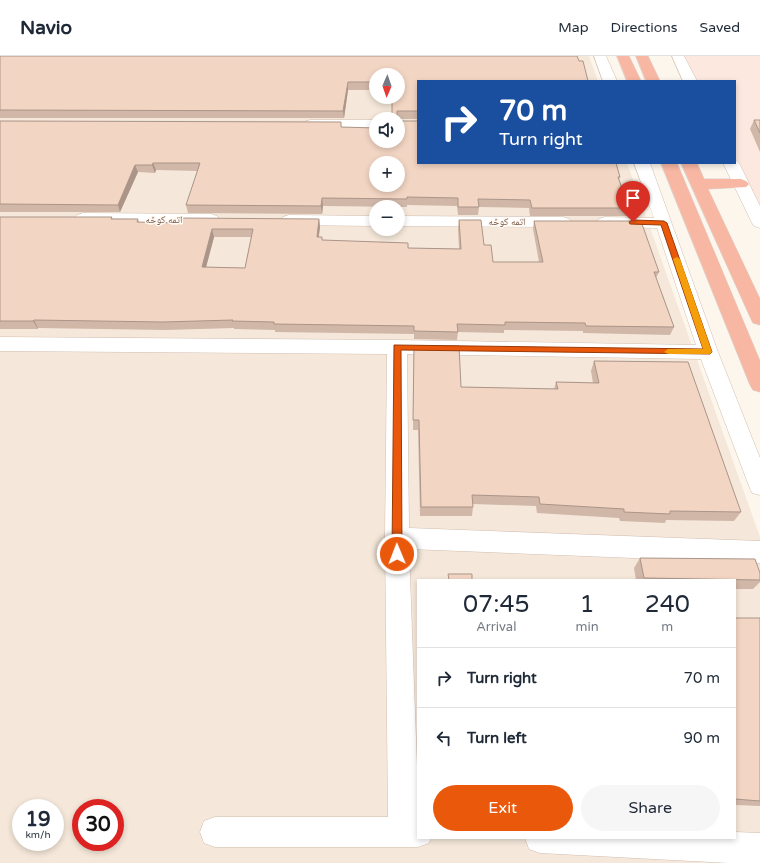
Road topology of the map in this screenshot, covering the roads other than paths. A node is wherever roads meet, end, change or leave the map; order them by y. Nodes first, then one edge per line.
1 (600, 56) edge
2 (623, 56) edge
3 (642, 56) edge
4 (678, 56) edge
5 (610, 80) edge
6 (634, 80) edge
7 (653, 80) edge
8 (690, 80) edge
9 (298, 124) edge
10 (369, 124) edge
11 (642, 164) edge
12 (668, 164) edge
13 (689, 164) edge
14 (731, 164) edge
15 (698, 184) junction
16 (741, 184) junction
17 (70, 218) edge
18 (227, 220) edge
19 (274, 220) edge
20 (369, 220) edge
21 (405, 221) edge
22 (664, 223) junction
23 (760, 223) edge
24 (760, 319) edge
25 (0, 344) edge
26 (397, 347) junction
27 (708, 352) junction
28 (760, 384) edge
29 (760, 486) edge
30 (397, 538) junction
31 (760, 552) edge
32 (411, 831) edge
33 (215, 832) dead end
34 (560, 839) edge
35 (760, 849) edge

1 - 5 street
2 - 6 highway
3 - 7 highway
4 - 8 street
9 - 10 street
11 - 22 street
12 - 28 highway
13 - 15 highway
14 - 16 street
15 - 16 highway
15 - 24 highway
16 - 23 street
17 - 18 street, اتمه کوڅه
19 - 20 street
21 - 22 street, اتمه کوڅه
22 - 27 street
25 - 26 street
26 - 27 street
26 - 30 street
27 - 29 street
30 - 31 street
30 - 32 street
32 - 33 street
34 - 35 street

